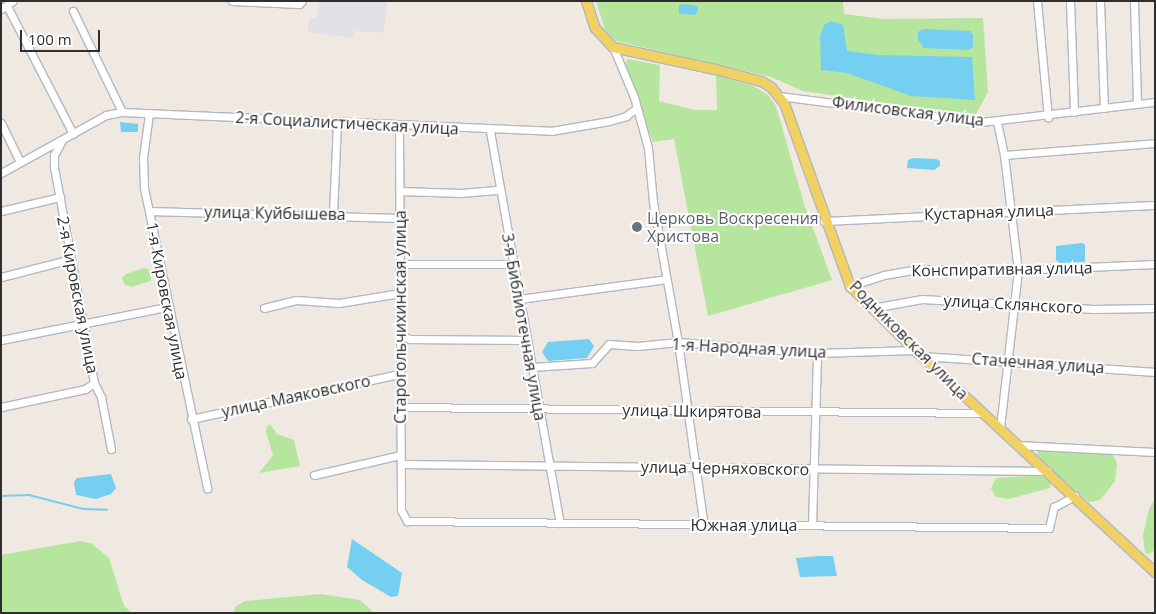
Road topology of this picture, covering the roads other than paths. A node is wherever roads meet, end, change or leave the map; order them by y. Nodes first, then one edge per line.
1 (13, 1) edge
2 (232, 1) edge
3 (302, 1) edge
4 (586, 1) edge
5 (1037, 1) edge
6 (1070, 1) edge
7 (1100, 1) edge
8 (1134, 1) edge
9 (4, 8) edge
10 (72, 11) dead end
11 (613, 47) junction
12 (780, 96) junction
13 (1155, 102) edge
14 (1138, 104) junction
15 (1104, 108) junction
16 (635, 109) junction
17 (122, 112) junction
18 (1074, 112) junction
19 (149, 114) junction
20 (1048, 117) junction
21 (337, 121) junction
22 (997, 122) junction
23 (1, 123) edge
24 (399, 124) junction
25 (490, 131) junction
26 (73, 134) junction
27 (61, 141) junction
28 (1155, 143) edge
29 (1004, 156) junction
30 (20, 162) junction
31 (1, 173) edge
32 (499, 190) junction
33 (400, 191) junction
34 (60, 197) junction
35 (1155, 205) edge
36 (1, 210) edge
37 (150, 211) junction
38 (1010, 211) junction
39 (333, 214) junction
40 (400, 218) junction
41 (824, 221) junction
42 (71, 259) junction
43 (400, 264) junction
44 (512, 264) junction
45 (1155, 264) edge
46 (1018, 270) junction
47 (1, 277) edge
48 (666, 279) junction
49 (850, 286) junction
50 (400, 293) junction
51 (519, 299) junction
52 (1016, 305) junction
53 (166, 306) junction
54 (264, 308) dead end
55 (872, 308) junction
56 (1155, 308) edge
57 (84, 322) junction
58 (400, 336) junction
59 (1, 340) edge
60 (526, 340) junction
61 (678, 342) junction
62 (817, 353) junction
63 (919, 353) junction
64 (1007, 360) junction
65 (532, 367) junction
66 (1155, 372) edge
67 (400, 374) junction
68 (94, 383) junction
69 (1, 407) edge
70 (401, 407) junction
71 (539, 409) junction
72 (688, 410) junction
73 (815, 412) junction
74 (983, 413) junction
75 (191, 418) junction
76 (1000, 429) junction
77 (1017, 445) junction
78 (111, 449) dead end
79 (1155, 452) edge
80 (400, 455) junction
81 (400, 464) junction
82 (550, 466) junction
83 (696, 468) junction
84 (813, 468) junction
85 (1049, 471) junction
86 (314, 475) dead end
87 (207, 488) dead end
88 (1075, 496) junction
89 (401, 510) joint
90 (560, 523) junction
91 (812, 525) junction
92 (704, 526) junction
93 (1155, 572) edge

1 - 9 street
2 - 3 street
4 - 11 main road
5 - 20 street
6 - 18 street
7 - 15 street
8 - 14 street
9 - 26 street
10 - 17 street
11 - 12 main road
11 - 16 street
12 - 22 street, Филисовская улица
12 - 41 main road, Родниковская улица
13 - 14 street, Филисовская улица
14 - 15 street, Филисовская улица
15 - 18 street, Филисовская улица
16 - 25 street, 2-я Социалистическая улица
16 - 48 street
17 - 19 street, 2-я Социалистическая улица
17 - 26 street, 2-я Социалистическая улица
18 - 20 street, Филисовская улица
19 - 21 street, 2-я Социалистическая улица
19 - 37 street, 1-я Кировская улица
20 - 22 street, Филисовская улица
21 - 24 street, 2-я Социалистическая улица
21 - 39 street
22 - 29 street
23 - 30 street
24 - 25 street, 2-я Социалистическая улица
24 - 33 street, Старогольчихинская улица
25 - 32 street, 3-я Библиотечная улица
26 - 27 street, 2-я Социалистическая улица
27 - 30 street, 2-я Социалистическая улица
27 - 34 street, 2-я Кировская улица
28 - 29 street
29 - 38 street
30 - 31 street
32 - 33 street
32 - 44 street, 3-я Библиотечная улица
33 - 40 street, Старогольчихинская улица
34 - 36 street
34 - 42 street, 2-я Кировская улица
35 - 38 street, Кустарная улица
37 - 39 street, улица Куйбышева
37 - 53 street, 1-я Кировская улица
38 - 41 street, Кустарная улица
38 - 46 street
39 - 40 street, улица Куйбышева
40 - 43 street, Старогольчихинская улица
41 - 49 main road, Родниковская улица
42 - 47 street
42 - 57 street, 2-я Кировская улица
43 - 44 street
43 - 50 street, Старогольчихинская улица
44 - 51 street, 3-я Библиотечная улица
45 - 46 street, Конспиративная улица
46 - 49 street, Конспиративная улица
46 - 52 street
48 - 51 street
48 - 61 street
49 - 55 main road, Родниковская улица
50 - 54 street
50 - 58 street, Старогольчихинская улица
51 - 60 street, 3-я Библиотечная улица
52 - 55 street, улица Склянского
52 - 56 street, улица Склянского
52 - 64 street
53 - 57 street
53 - 75 street, 1-я Кировская улица
55 - 63 main road, Родниковская улица
57 - 59 street
57 - 68 street, 2-я Кировская улица
58 - 60 street
58 - 67 street, Старогольчихинская улица
60 - 65 street, 3-я Библиотечная улица
61 - 62 street, 1-я Народная улица
61 - 65 street, 1-я Народная улица
61 - 72 street
62 - 63 street, 1-я Народная улица
62 - 73 street
63 - 64 street, Стачечная улица
63 - 74 main road, Родниковская улица
64 - 66 street, Стачечная улица
64 - 76 street
65 - 71 street, 3-я Библиотечная улица
67 - 70 street, Старогольчихинская улица
67 - 75 street, улица Маяковского
68 - 69 street
68 - 78 street, 2-я Кировская улица
70 - 71 street, улица Шкирятова
70 - 80 street, Старогольчихинская улица
71 - 72 street, улица Шкирятова
71 - 82 street, 3-я Библиотечная улица
72 - 73 street, улица Шкирятова
72 - 83 street
73 - 74 street, улица Шкирятова
73 - 84 street
74 - 76 main road, Родниковская улица
75 - 87 street, 1-я Кировская улица
76 - 77 main road, Родниковская улица
77 - 79 street
77 - 85 main road, Родниковская улица
80 - 81 street, Старогольчихинская улица
80 - 86 street
81 - 82 street, улица Черняховского
81 - 89 street, Старогольчихинская улица
82 - 83 street, улица Черняховского
82 - 90 street, 3-я Библиотечная улица
83 - 84 street, улица Черняховского
83 - 92 street
84 - 85 street, улица Черняховского
84 - 91 street
85 - 88 main road, Родниковская улица
88 - 91 street, Южная улица
88 - 93 main road, Родниковская улица
89 - 90 street, Южная улица
90 - 92 street, Южная улица
91 - 92 street, Южная улица

